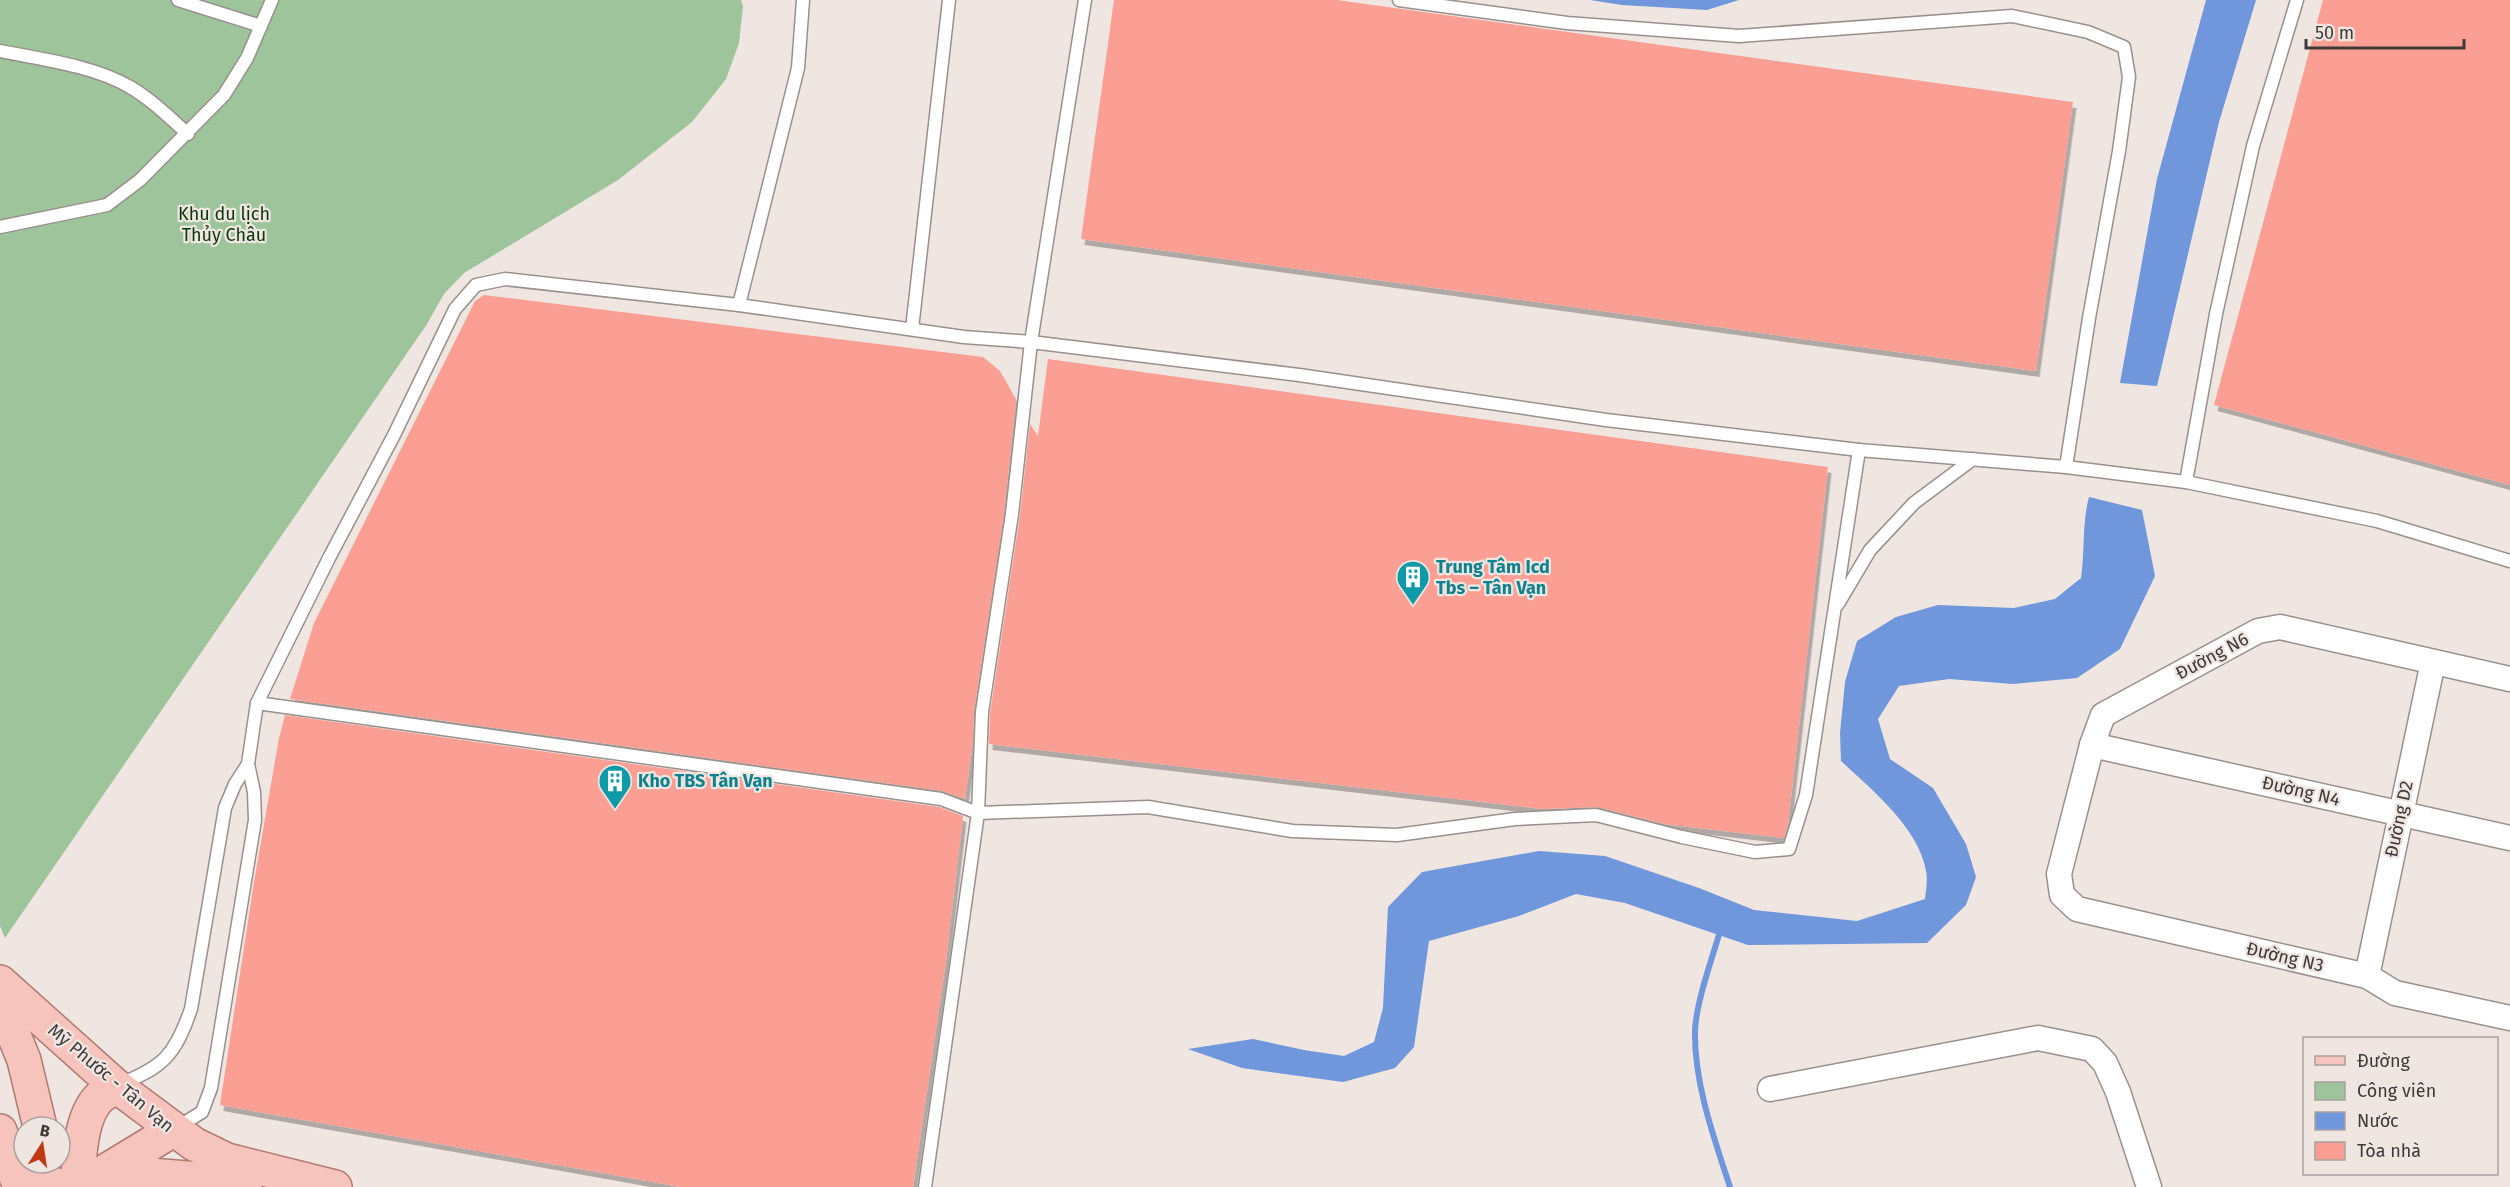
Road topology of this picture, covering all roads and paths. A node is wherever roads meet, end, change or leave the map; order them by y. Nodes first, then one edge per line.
1 (178, 0) edge
2 (272, 0) edge
3 (803, 0) edge
4 (949, 0) edge
5 (1085, 0) edge
6 (1399, 0) edge
7 (2296, 0) edge
8 (261, 26) junction
9 (0, 51) edge
10 (188, 134) junction
11 (0, 227) edge
12 (739, 305) junction
13 (912, 329) junction
14 (1031, 342) junction
15 (1859, 450) junction
16 (1973, 459) junction
17 (2066, 467) junction
18 (2186, 482) junction
19 (2510, 561) edge
20 (1834, 610) junction
21 (2433, 662) junction
22 (2510, 679) edge
23 (257, 703) junction
24 (2092, 745) junction
25 (248, 764) junction
26 (978, 813) junction
27 (2400, 813) junction
28 (2510, 838) edge
29 (2062, 895) joint
30 (2367, 976) junction
31 (0, 982) edge
32 (0, 1001) edge
33 (2510, 1018) edge
34 (116, 1086) junction
35 (1770, 1089) dead end
36 (37, 1115) edge
37 (173, 1130) junction
38 (0, 1131) edge
39 (68, 1182) edge
40 (117, 1187) edge
41 (168, 1187) edge
42 (245, 1187) edge
43 (335, 1187) edge
44 (925, 1187) edge
45 (2149, 1187) edge

1 - 8 lane
2 - 8 lane
3 - 12 lane
4 - 13 lane
5 - 14 lane
6 - 17 lane
7 - 18 lane
8 - 10 lane
9 - 10 lane
10 - 11 lane
12 - 13 lane
12 - 23 lane
13 - 14 lane
14 - 15 lane
14 - 26 lane
15 - 16 lane
15 - 20 lane
16 - 17 lane
16 - 20 lane
17 - 18 lane
18 - 19 lane
20 - 26 lane
21 - 22 street, Đường N6
21 - 24 street, Đường N6
21 - 27 street, Đường D2
23 - 25 lane
23 - 26 lane
24 - 27 street, Đường N4
24 - 29 street, Đường N6
25 - 34 lane
25 - 37 lane
26 - 44 lane
27 - 28 street, Đường N4
27 - 30 street, Đường D2
29 - 30 street, Đường N3
30 - 33 street, Đường N3
31 - 34 main road, Mỹ Phước - Tân Vạn
32 - 36 main road
34 - 37 main road, Mỹ Phước - Tân Vạn
34 - 39 main road
35 - 45 street
37 - 39 main road
37 - 43 main road, Mỹ Phước - Tân Vạn
38 - 39 main road
39 - 42 main road
40 - 41 main road

